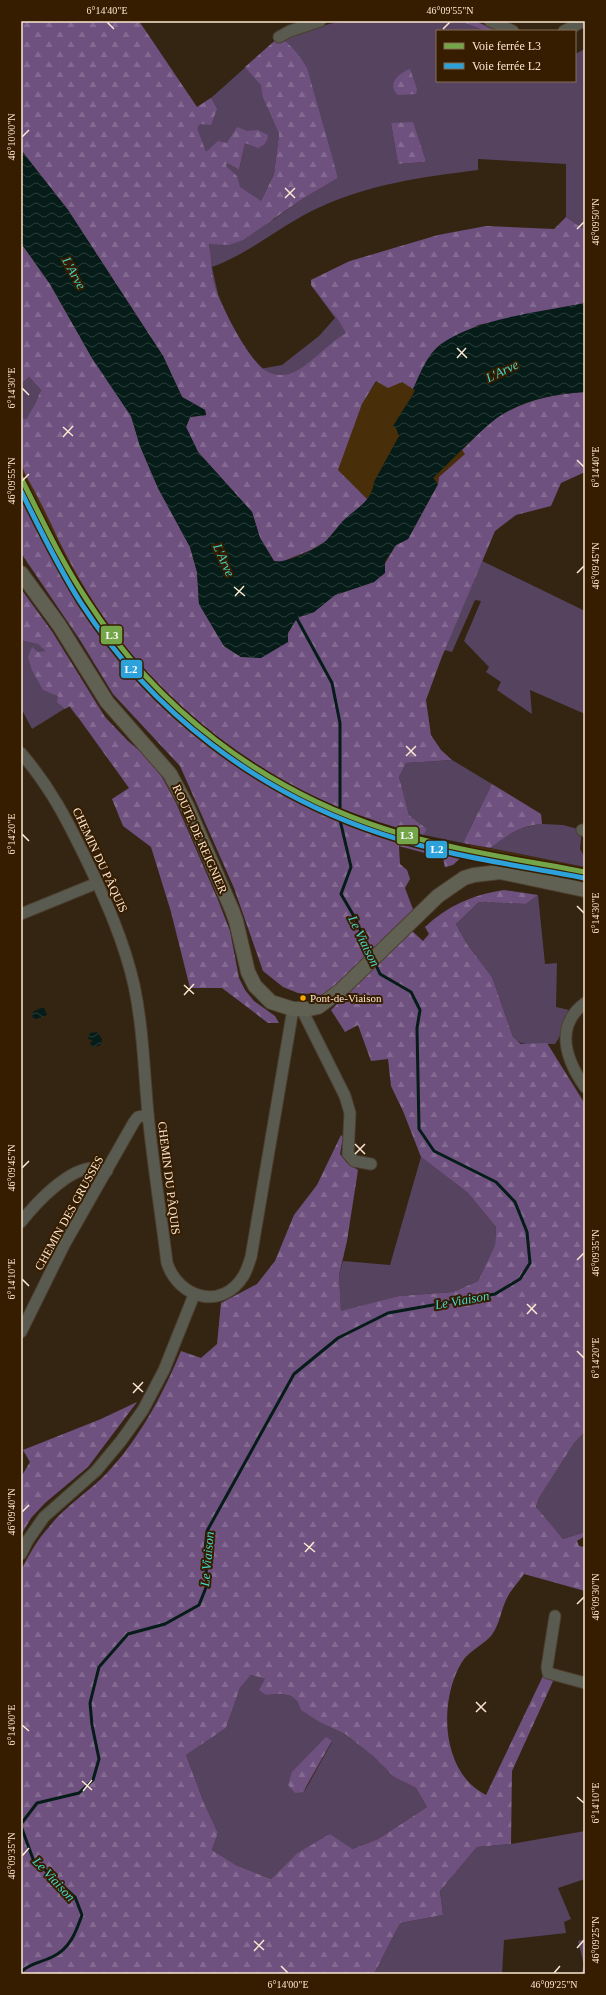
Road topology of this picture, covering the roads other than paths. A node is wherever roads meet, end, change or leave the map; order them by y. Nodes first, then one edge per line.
1 (320, 21) edge
2 (490, 21) edge
3 (584, 21) edge
4 (511, 30) edge
5 (566, 30) edge
6 (279, 37) dead end
7 (21, 573) edge
8 (21, 753) edge
9 (97, 883) junction
10 (585, 890) edge
11 (21, 914) edge
12 (585, 1003) edge
13 (298, 1009) junction
14 (585, 1087) edge
15 (148, 1115) junction
16 (371, 1164) dead end
17 (107, 1171) junction
18 (21, 1222) edge
19 (194, 1294) junction
20 (21, 1332) edge
21 (21, 1554) edge
22 (554, 1616) dead end
23 (585, 1683) edge

1 - 6 street
2 - 4 street
3 - 5 street
7 - 13 main road, ROUTE DE REIGNIER
8 - 9 street, CHEMIN DU PÂQUIS
9 - 11 street
9 - 15 street, CHEMIN DU PÂQUIS
10 - 13 main road
12 - 14 street
13 - 16 street
13 - 19 street
15 - 17 street, CHEMIN DES GRUSSES
15 - 19 street, CHEMIN DU PÂQUIS
17 - 18 street
17 - 20 street, CHEMIN DES GRUSSES
19 - 21 street
22 - 23 street

